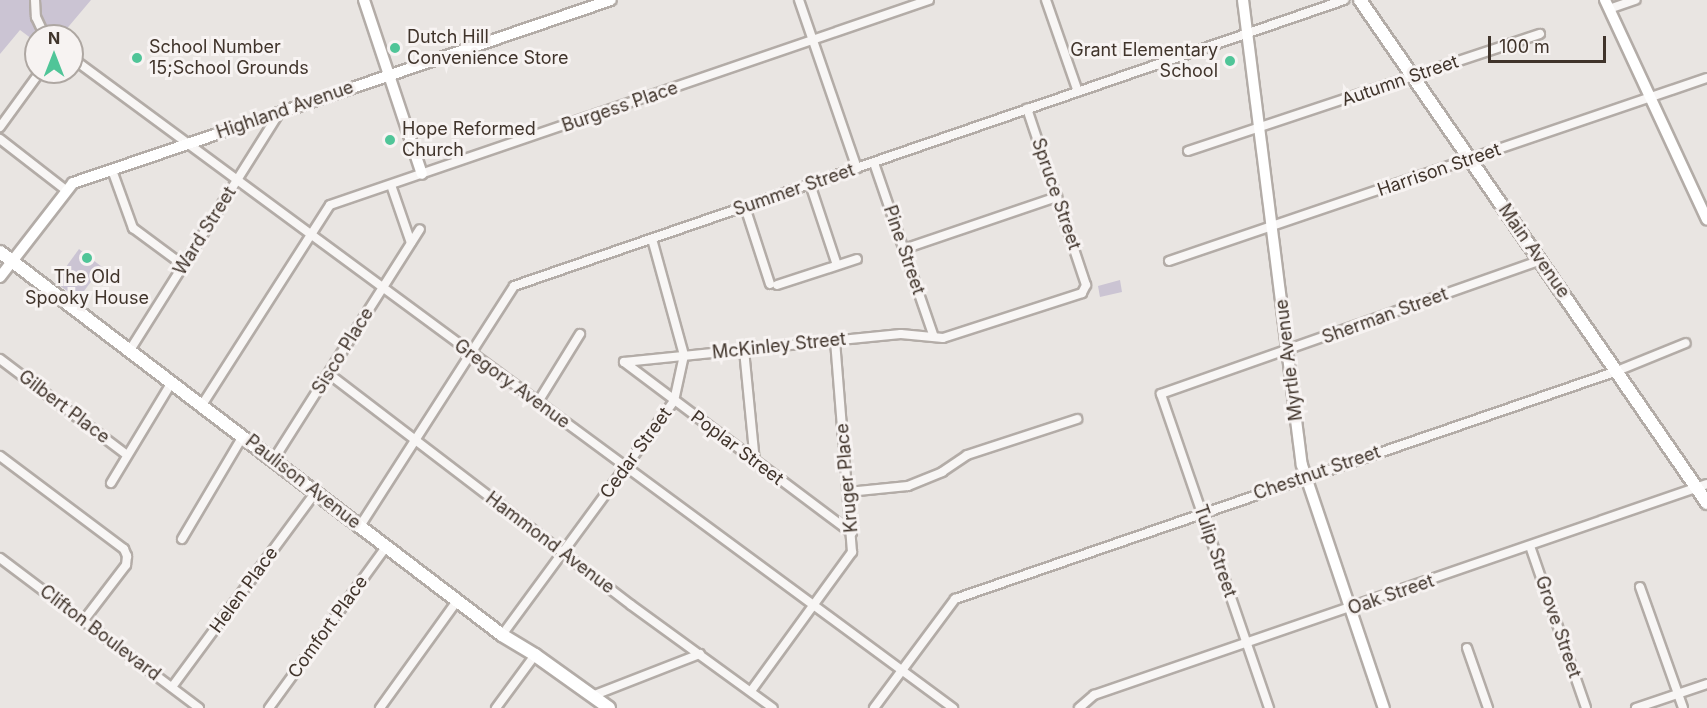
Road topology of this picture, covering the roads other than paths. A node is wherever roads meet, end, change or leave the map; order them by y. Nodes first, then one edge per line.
1 (35, 0) edge
2 (364, 0) edge
3 (610, 0) edge
4 (799, 0) edge
5 (929, 0) edge
6 (1046, 0) edge
7 (1244, 0) edge
8 (1344, 0) edge
9 (1360, 0) edge
10 (1635, 0) edge
11 (594, 3) edge
12 (1607, 4) edge
13 (39, 24) edge
14 (1248, 33) junction
15 (1540, 34) dead end
16 (813, 40) junction
17 (84, 67) edge
18 (389, 75) junction
19 (1413, 77) junction
20 (1707, 78) edge
21 (31, 84) edge
22 (1078, 92) junction
23 (1650, 97) junction
24 (1027, 110) junction
25 (280, 112) junction
26 (0, 127) edge
27 (1260, 129) junction
28 (0, 139) edge
29 (187, 144) junction
30 (1188, 151) dead end
31 (1470, 159) junction
32 (874, 163) junction
33 (858, 168) junction
34 (112, 170) junction
35 (422, 174) junction
36 (237, 180) junction
37 (810, 184) junction
38 (391, 185) junction
39 (67, 191) junction
40 (1056, 197) junction
41 (1704, 206) edge
42 (745, 207) junction
43 (1707, 220) edge
44 (1273, 227) junction
45 (420, 229) dead end
46 (310, 234) junction
47 (652, 239) junction
48 (411, 243) junction
49 (904, 249) junction
50 (0, 252) edge
51 (857, 259) dead end
52 (1541, 260) junction
53 (1169, 261) dead end
54 (14, 262) junction
55 (183, 265) junction
56 (837, 265) junction
57 (0, 277) edge
58 (383, 288) junction
59 (580, 334) dead end
60 (934, 337) junction
61 (835, 341) junction
62 (1686, 343) dead end
63 (130, 350) junction
64 (744, 350) junction
65 (1288, 350) junction
66 (470, 353) junction
67 (684, 355) junction
68 (0, 359) edge
69 (624, 362) joint
70 (1617, 371) junction
71 (329, 374) junction
72 (172, 382) junction
73 (1161, 393) joint
74 (674, 401) junction
75 (538, 402) junction
76 (202, 405) junction
77 (1077, 419) dead end
78 (243, 436) junction
79 (416, 440) junction
80 (127, 455) junction
81 (0, 456) edge
82 (274, 459) junction
83 (755, 462) junction
84 (626, 467) junction
85 (1305, 478) junction
86 (111, 483) dead end
87 (1702, 486) edge
88 (316, 492) junction
89 (848, 492) junction
90 (1707, 503) edge
91 (1202, 512) junction
92 (360, 526) junction
93 (852, 533) junction
94 (182, 539) dead end
95 (1530, 546) junction
96 (386, 547) junction
97 (563, 553) junction
98 (0, 558) edge
99 (1640, 587) dead end
100 (457, 600) junction
101 (815, 606) junction
102 (1350, 609) junction
103 (84, 620) junction
104 (502, 635) junction
105 (1247, 644) junction
106 (1467, 648) dead end
107 (700, 654) junction
108 (536, 655) junction
109 (902, 670) junction
110 (1707, 684) edge
111 (172, 687) junction
112 (752, 691) junction
113 (1678, 694) junction
114 (592, 696) junction
115 (199, 708) edge
116 (269, 708) edge
117 (380, 708) edge
118 (496, 708) edge
119 (609, 708) edge
120 (773, 708) edge
121 (874, 708) edge
122 (953, 708) edge
123 (1078, 708) edge
124 (1269, 708) edge
125 (1384, 708) edge
126 (1488, 708) edge
127 (1586, 708) edge
128 (1636, 708) edge
129 (1683, 708) edge

1 - 13 street
2 - 18 street
3 - 11 street, Highland Avenue
4 - 16 street
5 - 16 street, Burgess Place
6 - 22 street
7 - 14 street, Myrtle Avenue
8 - 14 street, Summer Street
9 - 19 main road, Main Avenue
10 - 12 street
11 - 18 street, Highland Avenue
12 - 23 street
14 - 22 street, Summer Street
14 - 27 street, Myrtle Avenue
15 - 19 street, Autumn Street
16 - 33 street
16 - 35 street, Burgess Place
17 - 29 street, Gregory Avenue
18 - 25 street, Highland Avenue
18 - 35 street
19 - 27 street, Autumn Street
19 - 31 main road, Main Avenue
20 - 23 street, Harrison Street
21 - 26 street
22 - 24 street, Summer Street
23 - 31 street, Harrison Street
23 - 41 street
24 - 32 street, Summer Street
24 - 40 street, Spruce Street
25 - 29 street, Highland Avenue
25 - 36 street, Ward Street
27 - 30 street, Autumn Street
27 - 44 street, Myrtle Avenue
28 - 39 street
29 - 34 street, Highland Avenue
29 - 36 street, Gregory Avenue
31 - 44 street, Harrison Street
31 - 52 main road, Main Avenue
32 - 33 street, Summer Street
32 - 49 street, Pine Street
33 - 37 street, Summer Street
34 - 39 street, Highland Avenue
34 - 55 street
35 - 38 street, Burgess Place
36 - 46 street, Gregory Avenue
36 - 55 street, Ward Street
37 - 42 street, Summer Street
37 - 56 street
38 - 46 street, Burgess Place
38 - 48 street
39 - 54 street, Highland Avenue
40 - 49 street
40 - 60 street, Spruce Street
41 - 43 street
42 - 47 street, Summer Street
42 - 56 street
44 - 53 street, Harrison Street
44 - 65 street, Myrtle Avenue
45 - 48 street, Sisco Place
46 - 58 street, Gregory Avenue
46 - 76 street, Burgess Place
47 - 66 street, Summer Street
47 - 67 street, Cedar Street
48 - 58 street, Sisco Place
49 - 60 street, Pine Street
50 - 54 main road, Paulison Avenue
51 - 56 street
52 - 65 street, Sherman Street
52 - 70 main road, Main Avenue
54 - 57 street, Highland Avenue
54 - 63 main road, Paulison Avenue
55 - 63 street, Ward Street
58 - 66 street, Gregory Avenue
58 - 71 street, Sisco Place
59 - 75 street
60 - 61 street, McKinley Street
61 - 64 street, McKinley Street
61 - 89 street, Kruger Place
62 - 70 street, Chestnut Street
63 - 72 main road, Paulison Avenue
64 - 67 street, McKinley Street
64 - 83 street
65 - 73 street, Sherman Street
65 - 85 street, Myrtle Avenue
66 - 75 street, Gregory Avenue
66 - 79 street, Summer Street
67 - 69 street, McKinley Street
67 - 74 street, Cedar Street
68 - 80 street, Gilbert Place
69 - 74 street, Poplar Street
70 - 85 street, Chestnut Street
70 - 87 main road, Main Avenue
71 - 79 street, Hammond Avenue
71 - 82 street, Sisco Place
72 - 76 main road, Paulison Avenue
72 - 80 street
73 - 91 street, Tulip Street
74 - 83 street, Poplar Street
74 - 84 street, Cedar Street
75 - 84 street, Gregory Avenue
76 - 78 main road, Paulison Avenue
77 - 89 street
78 - 82 main road, Paulison Avenue
78 - 94 street
79 - 92 street, Summer Street
79 - 97 street, Hammond Avenue
80 - 86 street
81 - 103 street
82 - 88 main road, Paulison Avenue
83 - 93 street, Poplar Street
84 - 97 street, Cedar Street
84 - 101 street, Gregory Avenue
85 - 91 street, Chestnut Street
85 - 102 street, Myrtle Avenue
87 - 90 main road, Main Avenue
87 - 95 street, Oak Street
88 - 92 main road, Paulison Avenue
88 - 111 street, Helen Place
89 - 93 street, Kruger Place
91 - 105 street, Tulip Street
91 - 109 street, Chestnut Street
92 - 96 main road, Paulison Avenue
93 - 101 street, Kruger Place
95 - 102 street, Oak Street
95 - 127 street, Grove Street
96 - 100 main road, Paulison Avenue
96 - 116 street, Comfort Place
97 - 104 street, Cedar Street
97 - 107 street, Hammond Avenue
98 - 103 street, Clifton Boulevard
99 - 113 street
100 - 104 main road, Paulison Avenue
100 - 117 street
101 - 109 street, Gregory Avenue
101 - 112 street, Kruger Place
102 - 105 street, Oak Street
102 - 125 street, Myrtle Avenue
103 - 111 street, Clifton Boulevard
104 - 108 main road, Paulison Avenue
105 - 123 street, Oak Street
105 - 124 street, Tulip Street
106 - 126 street
107 - 112 street, Hammond Avenue
107 - 114 street
108 - 114 main road, Paulison Avenue
108 - 118 street
109 - 121 street
109 - 122 street, Gregory Avenue
110 - 113 street
111 - 115 street, Clifton Boulevard
112 - 120 street, Hammond Avenue
113 - 128 street
113 - 129 street
114 - 119 main road, Paulison Avenue

